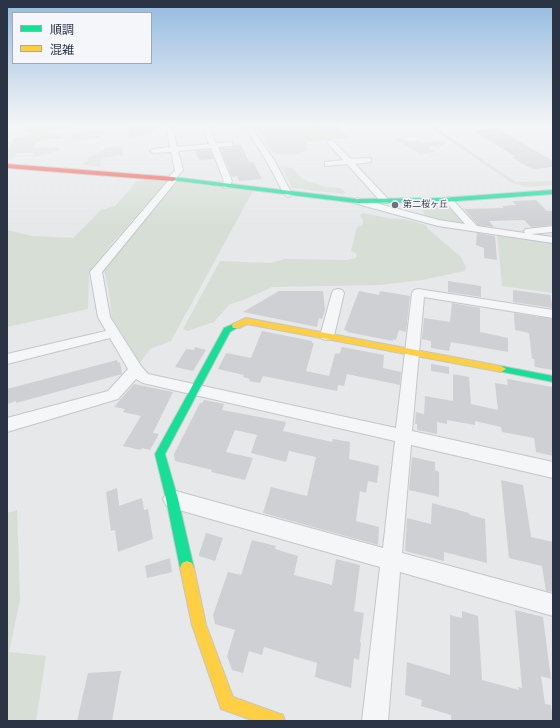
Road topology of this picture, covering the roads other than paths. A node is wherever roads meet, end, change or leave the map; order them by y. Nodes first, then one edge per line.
1 (176, 159) edge
2 (219, 159) edge
3 (269, 159) edge
4 (346, 159) edge
5 (368, 160) dead end
6 (349, 162) junction
7 (328, 164) dead end
8 (7, 166) edge
9 (173, 179) junction
10 (225, 185) junction
11 (553, 192) edge
12 (288, 194) junction
13 (448, 200) junction
14 (357, 201) junction
15 (386, 201) junction
16 (474, 228) junction
17 (553, 229) edge
18 (507, 232) junction
19 (553, 240) edge
20 (338, 292) dead end
21 (553, 314) edge
22 (114, 333) junction
23 (327, 336) junction
24 (413, 353) junction
25 (7, 360) edge
26 (136, 370) junction
27 (553, 379) edge
28 (195, 389) junction
29 (7, 425) edge
30 (403, 436) junction
31 (553, 470) edge
32 (172, 499) junction
33 (392, 561) junction
34 (553, 605) edge
35 (277, 721) edge
36 (375, 721) edge

1 - 9 street
2 - 10 street
3 - 12 street
4 - 6 street
5 - 6 street
6 - 7 street
6 - 15 street
8 - 9 street
9 - 10 street
9 - 22 street
10 - 12 street
11 - 13 street
12 - 14 street
13 - 15 street
13 - 16 street
14 - 15 street
14 - 16 street
16 - 18 street
17 - 18 street
18 - 19 street
20 - 23 street
21 - 24 street
22 - 25 street
22 - 26 street
23 - 24 street
23 - 28 street
24 - 27 street
24 - 30 street
26 - 28 street
26 - 29 street
28 - 30 street
28 - 32 street
30 - 31 street
30 - 33 street
32 - 33 street
32 - 35 street
33 - 34 street
33 - 36 street

